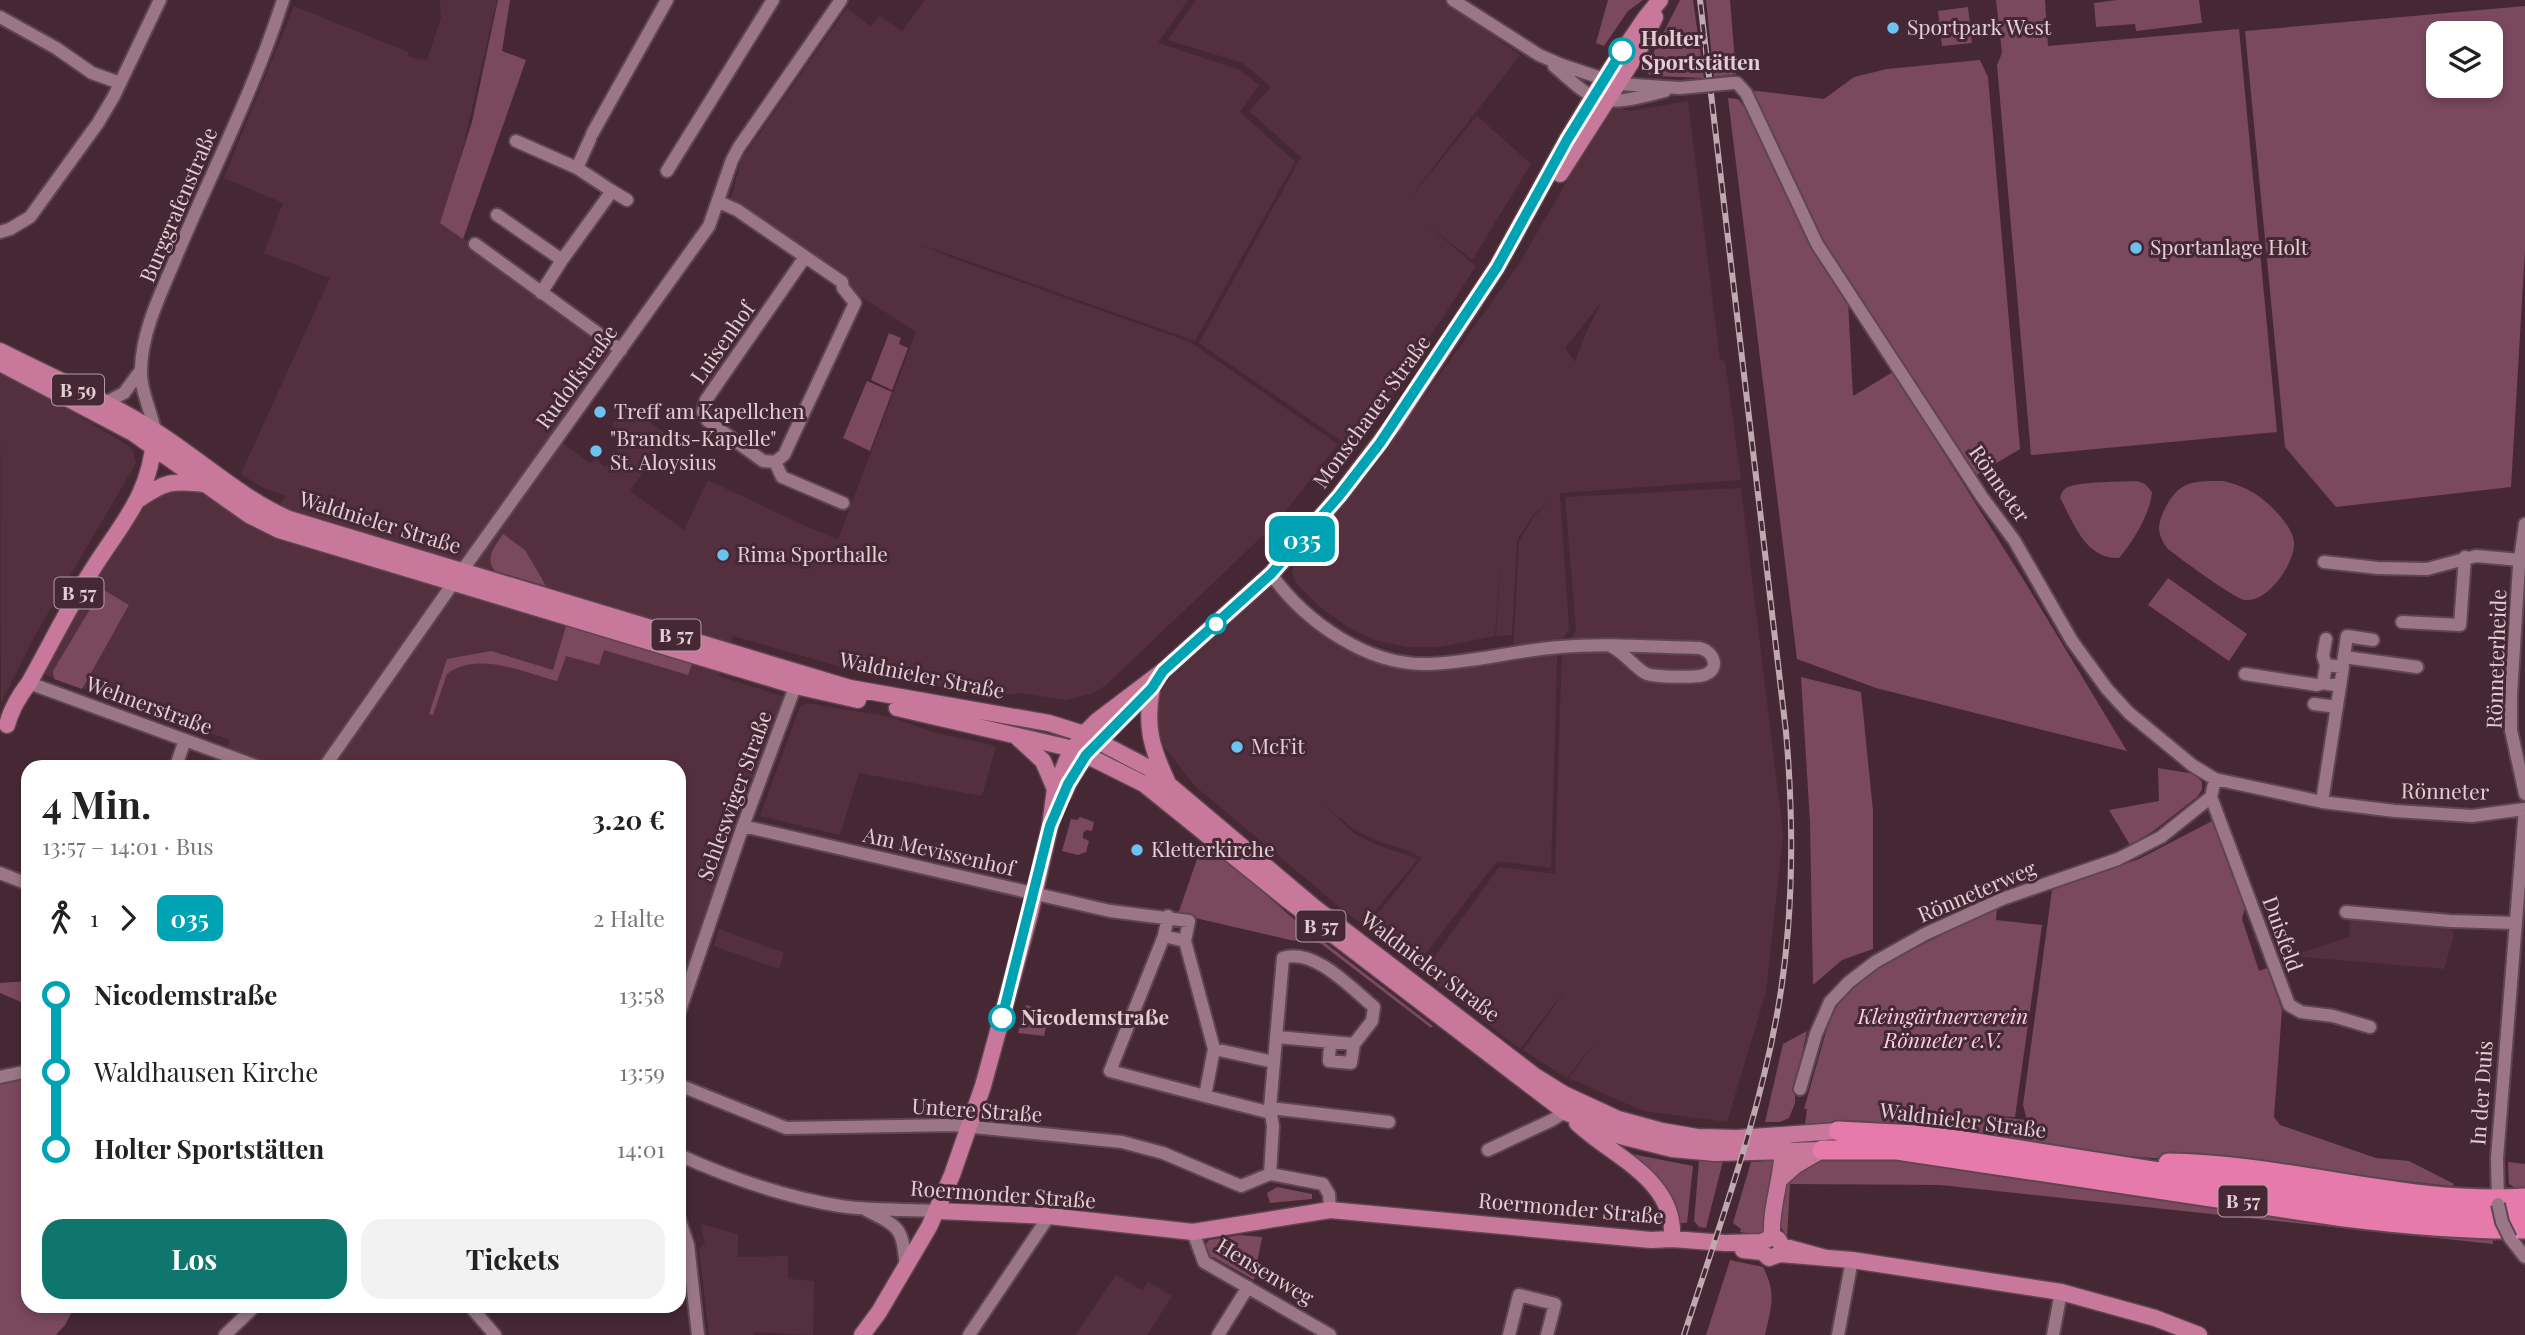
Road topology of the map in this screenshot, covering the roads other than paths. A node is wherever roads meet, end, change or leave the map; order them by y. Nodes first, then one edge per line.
1 (160, 0) edge
2 (283, 0) edge
3 (667, 0) edge
4 (773, 0) edge
5 (841, 0) edge
6 (1457, 1) edge
7 (1660, 1) edge
8 (0, 17) edge
9 (1543, 57) junction
10 (1611, 82) junction
11 (120, 83) junction
12 (1680, 88) junction
13 (1601, 98) junction
14 (516, 141) dead end
15 (577, 168) junction
16 (667, 171) dead end
17 (612, 191) junction
18 (627, 200) dead end
19 (719, 202) junction
20 (497, 215) dead end
21 (0, 232) edge
22 (475, 244) dead end
23 (805, 257) junction
24 (562, 260) junction
25 (541, 293) junction
26 (621, 350) junction
27 (0, 351) edge
28 (0, 363) edge
29 (141, 370) junction
30 (105, 403) junction
31 (154, 439) junction
32 (775, 462) junction
33 (208, 485) junction
34 (138, 500) junction
35 (843, 503) dead end
36 (2525, 524) edge
37 (2465, 557) junction
38 (2324, 562) dead end
39 (2521, 565) edge
40 (1271, 574) junction
41 (458, 577) junction
42 (2402, 622) dead end
43 (2326, 639) dead end
44 (2373, 640) dead end
45 (1612, 647) junction
46 (2343, 662) junction
47 (2326, 664) junction
48 (2417, 667) dead end
49 (1163, 671) junction
50 (2245, 674) dead end
51 (798, 679) junction
52 (29, 683) junction
53 (2323, 683) junction
54 (2340, 686) junction
55 (1152, 688) junction
56 (2314, 704) dead end
57 (2337, 707) junction
58 (2, 728) edge
59 (1014, 735) junction
60 (1092, 738) junction
61 (185, 740) junction
62 (1079, 752) junction
63 (178, 760) edge
64 (240, 760) edge
65 (330, 760) edge
66 (2215, 779) junction
67 (1168, 783) junction
68 (1055, 789) junction
69 (2525, 794) edge
70 (2211, 797) junction
71 (2322, 802) junction
72 (2525, 809) edge
73 (743, 826) junction
74 (1050, 826) junction
75 (0, 873) edge
76 (21, 881) edge
77 (1034, 893) junction
78 (2346, 912) dead end
79 (1168, 916) junction
80 (2515, 923) junction
81 (1164, 936) junction
82 (1185, 941) junction
83 (686, 993) edge
84 (2370, 1027) dead end
85 (1277, 1037) junction
86 (1330, 1042) junction
87 (1354, 1044) junction
88 (1213, 1049) junction
89 (1274, 1062) junction
90 (21, 1072) edge
91 (0, 1077) edge
92 (686, 1088) edge
93 (1800, 1088) dead end
94 (1205, 1096) junction
95 (1270, 1111) junction
96 (1564, 1112) junction
97 (1389, 1122) dead end
98 (969, 1127) junction
99 (1838, 1131) joint
100 (1783, 1143) junction
101 (1488, 1150) dead end
102 (1822, 1150) junction
103 (686, 1158) edge
104 (2102, 1162) junction
105 (1270, 1174) junction
106 (1779, 1180) junction
107 (2525, 1198) edge
108 (2498, 1201) junction
109 (862, 1208) junction
110 (1330, 1210) junction
111 (938, 1211) junction
112 (2525, 1213) edge
113 (1048, 1216) junction
114 (1193, 1232) junction
115 (2518, 1234) edge
116 (686, 1239) edge
117 (1672, 1239) junction
118 (1771, 1246) junction
119 (2525, 1258) edge
120 (1852, 1261) junction
121 (906, 1268) junction
122 (1248, 1287) junction
123 (2061, 1292) junction
124 (248, 1313) edge
125 (476, 1313) edge
126 (225, 1335) edge
127 (495, 1335) edge
128 (698, 1335) edge
129 (862, 1335) edge
130 (969, 1335) edge
131 (1218, 1335) edge
132 (1330, 1335) edge
133 (1509, 1335) edge
134 (1547, 1335) edge
135 (1838, 1335) edge
136 (2053, 1335) edge
137 (2199, 1335) edge

1 - 11 street
2 - 29 street, Burggrafenstraße
3 - 15 street
4 - 16 street
5 - 19 street, Rudolfstraße
6 - 9 street
7 - 10 main road, Monschauer Straße
8 - 11 street
9 - 10 street
9 - 13 street
10 - 12 street
10 - 13 main road, Monschauer Straße
11 - 21 street
12 - 13 street
12 - 66 street, Rönneter, bridge
13 - 40 main road, Monschauer Straße
14 - 15 street
15 - 17 street
17 - 18 street
17 - 24 street
19 - 23 street
19 - 26 street, Rudolfstraße
20 - 24 street
22 - 25 street
23 - 32 street
23 - 32 street, Luisenhof
24 - 25 street
25 - 26 street
26 - 41 street, Rudolfstraße
27 - 30 main road, Waldnieler Straße / B 59
28 - 31 main road, Waldnieler Straße / B 59
29 - 30 street
29 - 31 street, Burggrafenstraße
30 - 31 main road, Waldnieler Straße / B 59
31 - 33 main road, Waldnieler Straße / B 57
31 - 34 main road, B 57
31 - 41 main road, Waldnieler Straße / B 57
32 - 35 street, Luisenhof
33 - 34 main road, B 57
33 - 41 main road, Waldnieler Straße / B 57
34 - 52 main road, B 57
36 - 39 street, Rönneterheide
37 - 38 street
37 - 39 street
37 - 42 street
39 - 69 street, Rönneterheide
40 - 45 street
40 - 49 main road, Monschauer Straße
41 - 51 main road, Waldnieler Straße / B 57
41 - 65 street, Rudolfstraße
43 - 47 street
44 - 46 street
45 - 45 street
46 - 47 street
46 - 48 street
46 - 54 street
47 - 53 street
49 - 55 main road, Monschauer Straße
49 - 60 main road, Monschauer Straße
50 - 53 street
51 - 59 main road, Waldnieler Straße / B 57
51 - 60 main road, Waldnieler Straße / B 57
51 - 73 street, Schleswiger Straße
52 - 58 main road, B 57
52 - 61 street, Wehnerstraße
53 - 54 street
54 - 57 street
55 - 60 main road, Monschauer Straße
55 - 67 main road
56 - 57 street
57 - 71 street
59 - 62 main road, Waldnieler Straße / B 57
59 - 68 main road
60 - 62 main road, Monschauer Straße
60 - 67 main road, Waldnieler Straße / B 57
61 - 63 street
61 - 64 street, Wehnerstraße
62 - 68 main road
62 - 74 main road
62 - 96 main road, Waldnieler Straße / B 57
66 - 70 street
66 - 71 street, Rönneter
67 - 100 main road, Waldnieler Straße / B 57
68 - 74 main road
70 - 84 street, Duisfeld
70 - 93 street, Rönneterweg
71 - 72 street, Rönneter
72 - 80 street, In der Duis
73 - 77 street, Am Mevissenhof
73 - 83 street, Schleswiger Straße
74 - 77 main road
75 - 76 street
77 - 79 street, Am Mevissenhof
77 - 98 main road
78 - 80 street
79 - 81 street
79 - 82 street
80 - 108 street, In der Duis
81 - 82 street
81 - 94 street
82 - 88 street
85 - 86 street
85 - 87 street
85 - 89 street
86 - 87 street
86 - 87 street
88 - 89 street
88 - 94 street
89 - 95 street
90 - 91 street
92 - 98 street, Untere Straße
94 - 95 street
95 - 97 street
95 - 105 street
96 - 100 main road, Waldnieler Straße / B 57
96 - 101 street
96 - 117 main road
98 - 105 street, Untere Straße
98 - 111 main road
99 - 100 main road, Waldnieler Straße / B 57
99 - 104 highway, Waldnieler Straße / B 57
100 - 102 main road, Waldnieler Straße / B 57
100 - 106 main road
102 - 106 main road
102 - 115 highway, Waldnieler Straße / B 57
103 - 109 street, Roermonder Straße
104 - 108 highway
104 - 112 highway, Waldnieler Straße / B 57
105 - 110 street
106 - 118 main road
107 - 108 highway
108 - 115 street, In der Duis, bridge
109 - 111 street, Roermonder Straße
109 - 121 street
110 - 114 main road, Roermonder Straße
110 - 117 main road, Roermonder Straße
111 - 113 main road, Roermonder Straße
111 - 121 main road
113 - 114 main road, Roermonder Straße
113 - 130 street
114 - 122 street, Hensenweg
115 - 119 street, In der Duis
116 - 128 street
117 - 118 main road, Roermonder Straße
118 - 120 main road, Roermonder Straße
120 - 123 main road, Roermonder Straße
120 - 135 street
121 - 129 main road
122 - 131 street
122 - 132 street, Hensenweg
123 - 136 street
123 - 137 main road, Roermonder Straße
124 - 126 street
125 - 127 street
133 - 134 street

